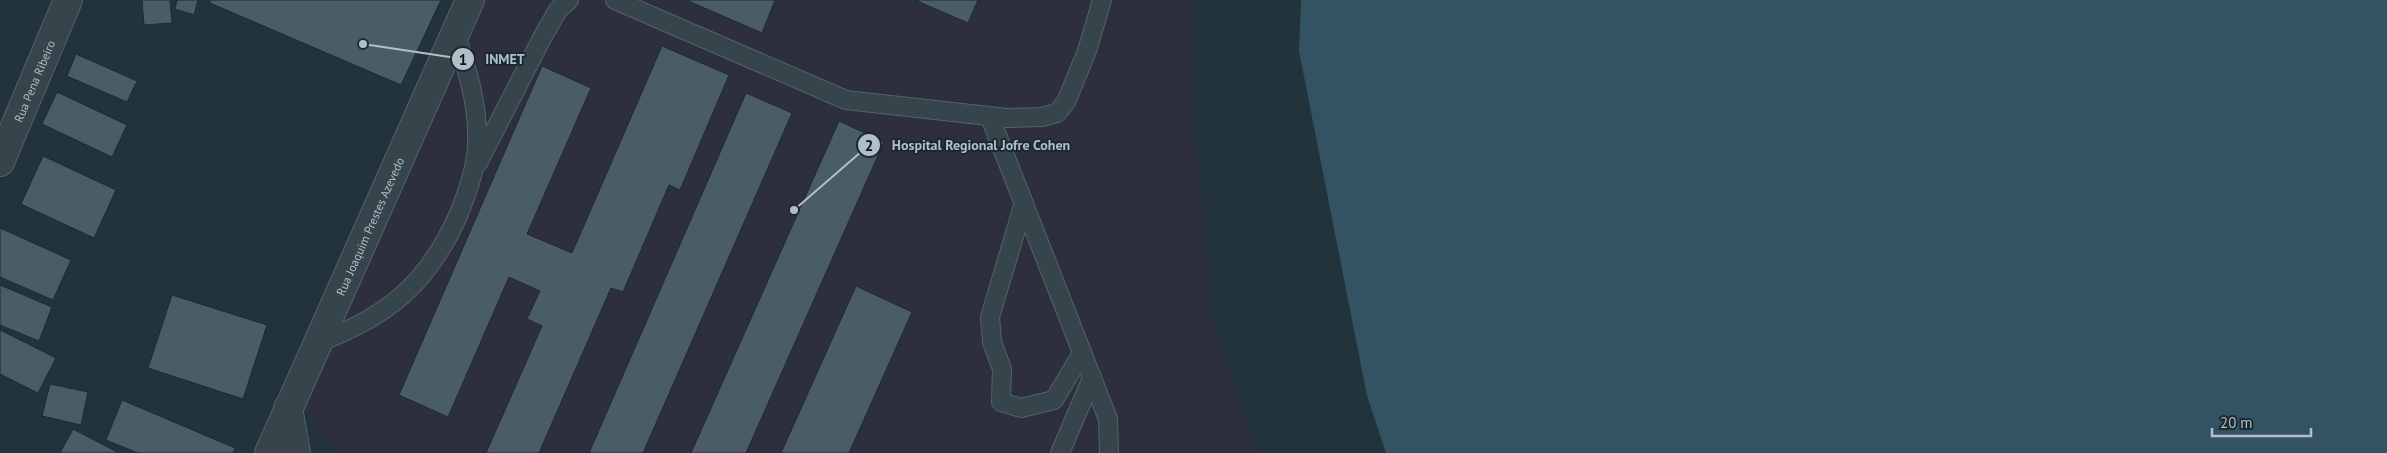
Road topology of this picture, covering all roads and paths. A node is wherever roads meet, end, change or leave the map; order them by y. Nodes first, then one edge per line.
1 (68, 0) edge
2 (470, 0) edge
3 (569, 0) edge
4 (615, 0) edge
5 (1102, 0) edge
6 (455, 33) junction
7 (990, 117) junction
8 (0, 162) edge
9 (472, 175) junction
10 (1024, 203) junction
11 (317, 343) junction
12 (1082, 353) junction
13 (1092, 378) junction
14 (288, 408) junction
15 (269, 453) edge
16 (296, 453) edge
17 (1060, 453) edge
18 (1109, 453) edge

1 - 8 street, Rua Pena Ribeiro
2 - 6 street, Rua Joaquim Prestes Azevedo
3 - 9 lane
4 - 7 lane
5 - 7 lane
6 - 9 lane
6 - 11 street, Rua Joaquim Prestes Azevedo
7 - 10 lane
9 - 11 lane
10 - 12 lane
10 - 12 lane
11 - 14 street, Rua Joaquim Prestes Azevedo
12 - 13 lane
13 - 17 lane
13 - 18 lane
14 - 15 street, Rua Joaquim Prestes Azevedo
14 - 16 street

